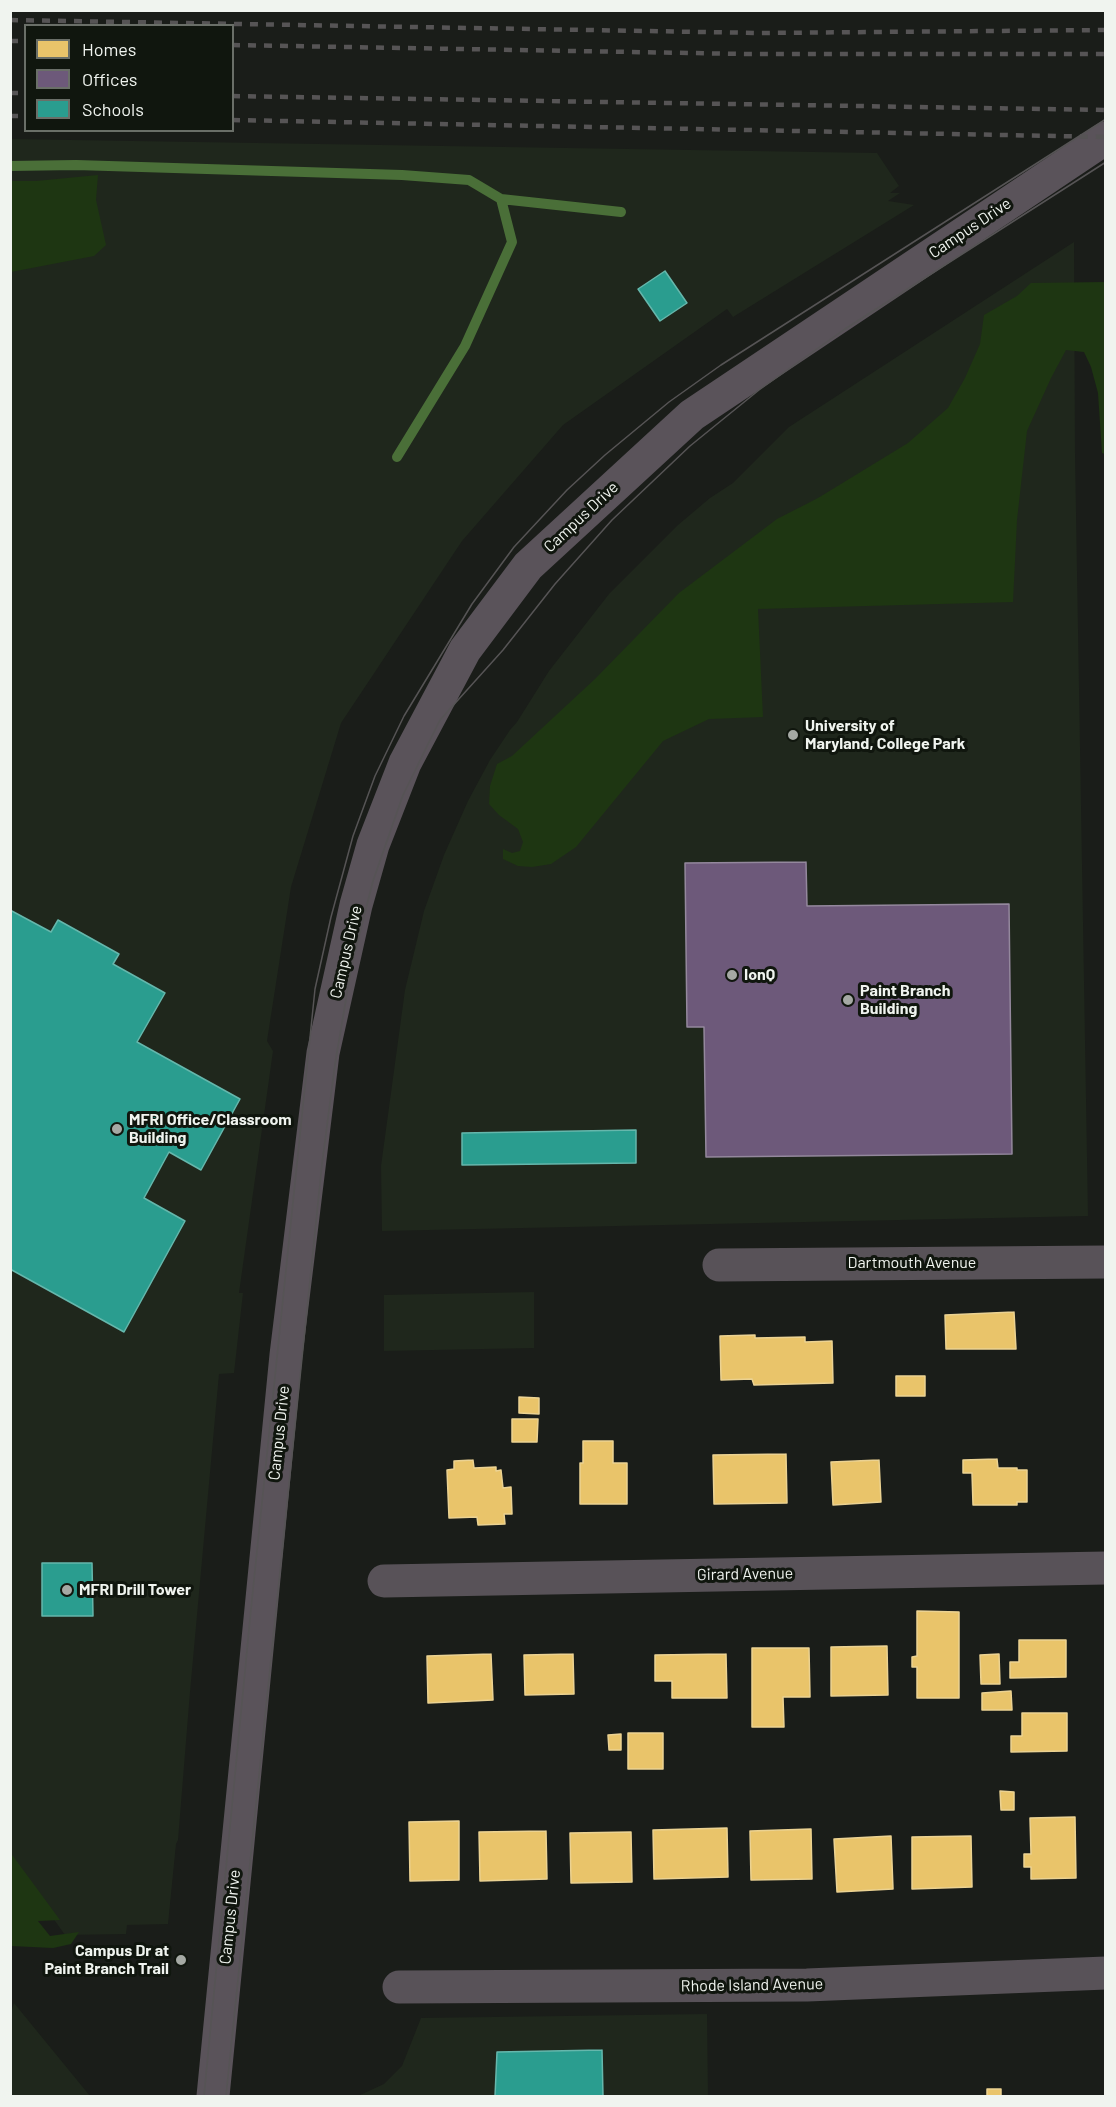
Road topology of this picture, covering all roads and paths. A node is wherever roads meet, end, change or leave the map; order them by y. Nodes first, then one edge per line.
1 (1106, 138) edge
2 (1106, 1262) edge
3 (719, 1265) dead end
4 (1106, 1568) edge
5 (384, 1581) dead end
6 (1106, 1973) edge
7 (399, 1987) dead end
8 (213, 2097) edge

1 - 8 main road, Campus Drive
2 - 3 street, Dartmouth Avenue
4 - 5 street, Girard Avenue
6 - 7 street, Rhode Island Avenue

